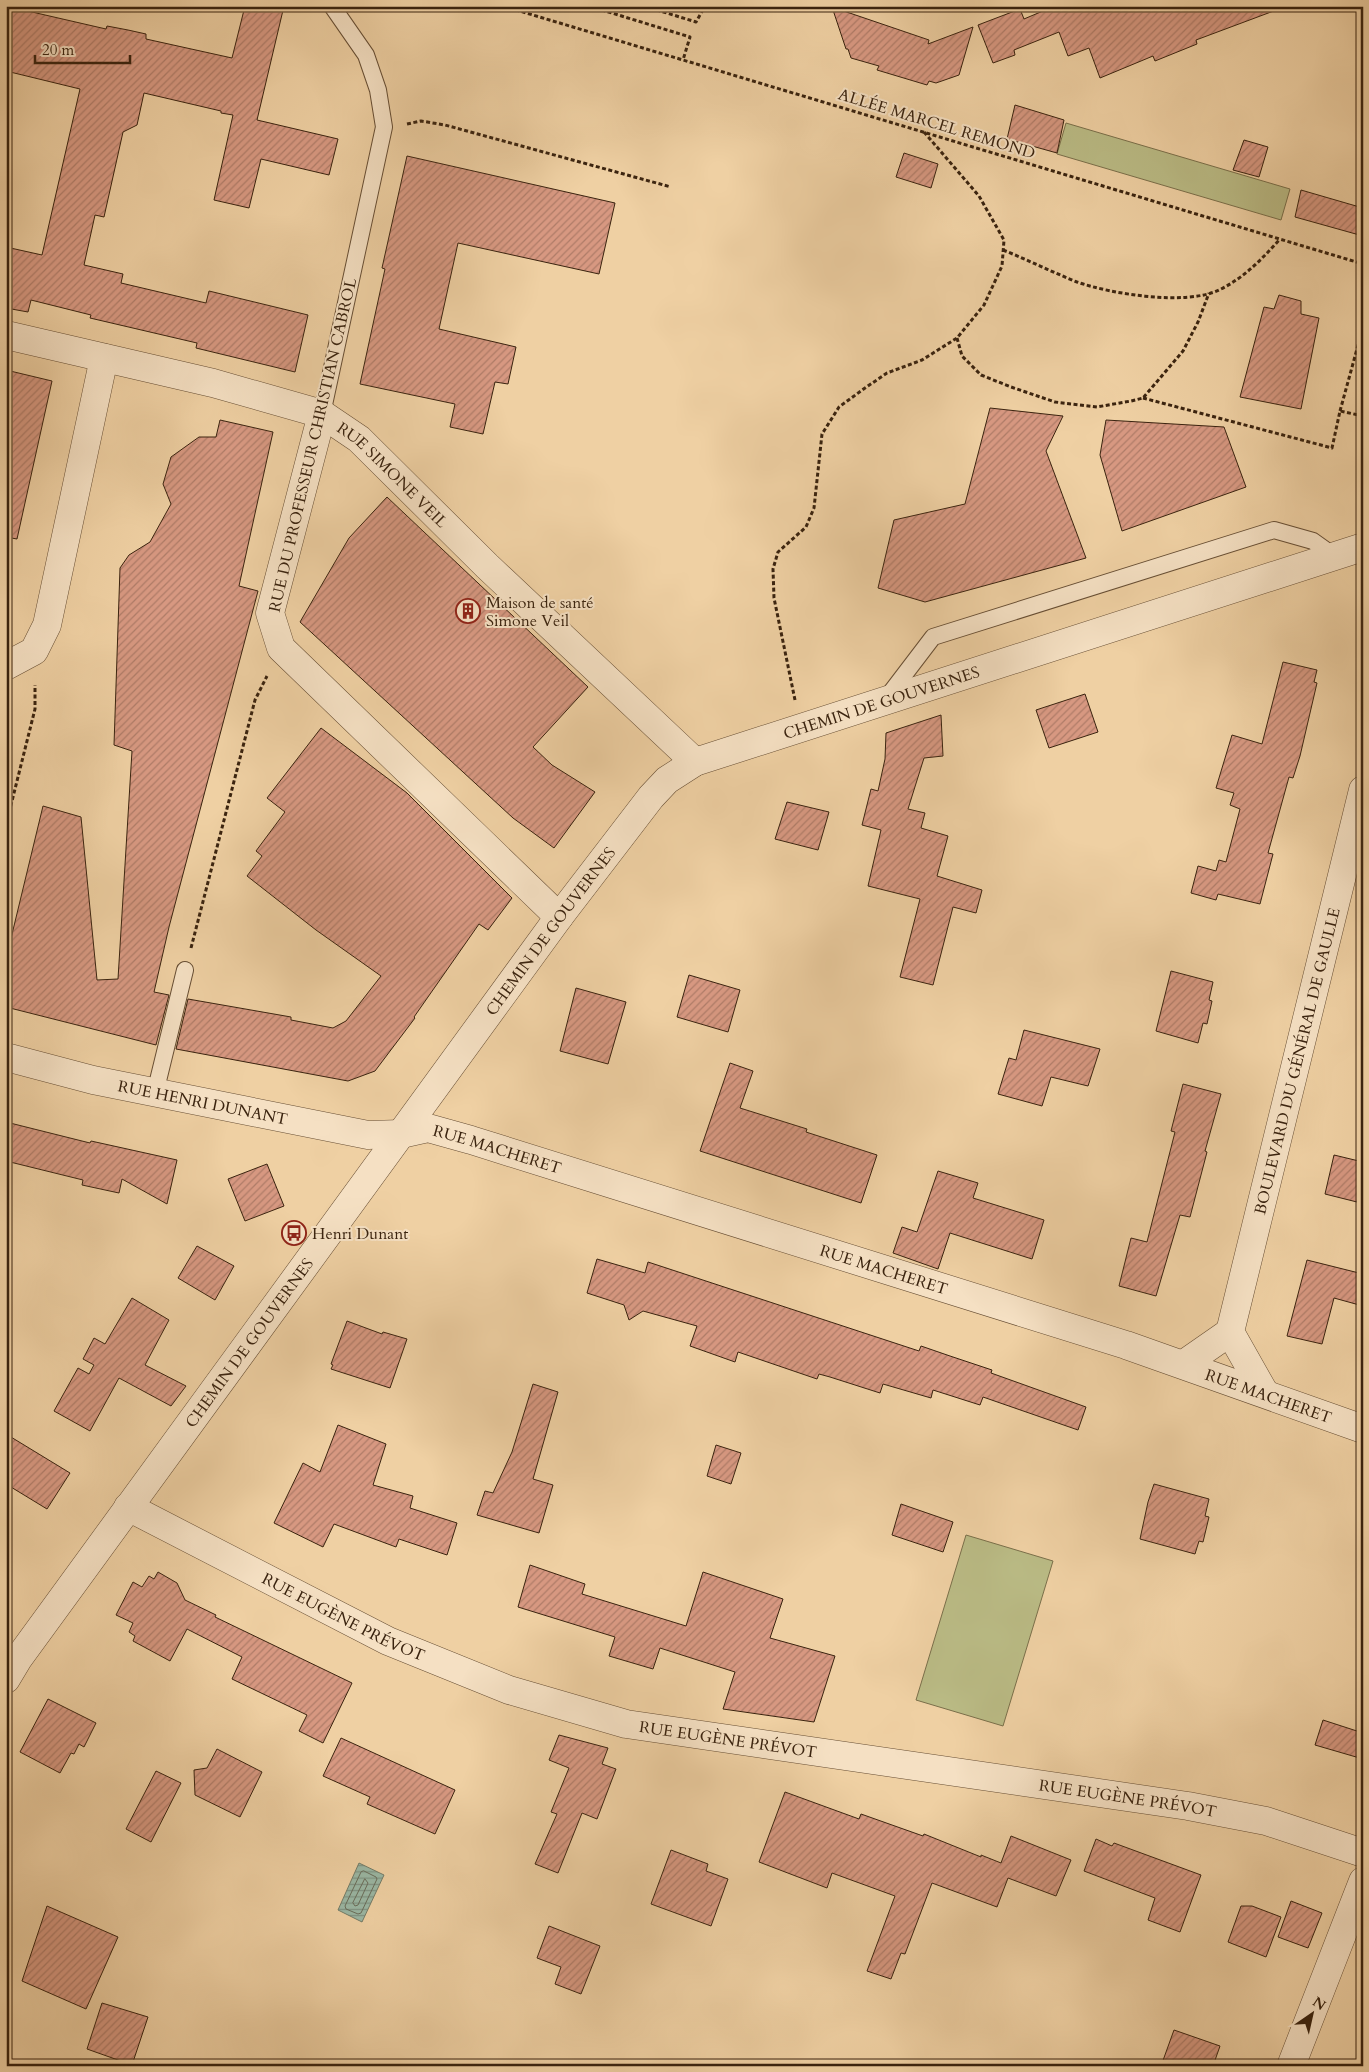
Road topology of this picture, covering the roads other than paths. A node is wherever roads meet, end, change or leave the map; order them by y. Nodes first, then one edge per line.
1 (332, 6) edge
2 (6, 335) edge
3 (104, 358) junction
4 (322, 414) junction
5 (1363, 547) edge
6 (1334, 556) junction
7 (6, 666) edge
8 (883, 702) junction
9 (695, 762) junction
10 (1363, 790) edge
11 (559, 917) junction
12 (185, 970) road end
13 (6, 1057) edge
14 (155, 1093) junction
15 (401, 1134) junction
16 (1230, 1332) junction
17 (1184, 1364) junction
18 (1264, 1392) junction
19 (1363, 1429) edge
20 (128, 1507) junction
21 (10, 1663) edge
22 (1363, 1853) edge
23 (1363, 1882) edge
24 (1291, 2066) edge

1 - 4 lane, RUE DU PROFESSEUR CHRISTIAN CABROL
2 - 3 street, RUE SIMONE VEIL
3 - 4 street, RUE SIMONE VEIL
3 - 7 street
4 - 9 street, RUE SIMONE VEIL
4 - 11 street, RUE DU PROFESSEUR CHRISTIAN CABROL
5 - 6 street, CHEMIN DE GOUVERNES
6 - 8 street, CHEMIN DE GOUVERNES
6 - 8 lane
8 - 9 street, CHEMIN DE GOUVERNES
9 - 11 street, CHEMIN DE GOUVERNES
10 - 16 street, BOULEVARD DU GÉNÉRAL DE GAULLE
11 - 15 street, CHEMIN DE GOUVERNES
12 - 14 lane
13 - 14 street, RUE HENRI DUNANT
14 - 15 street, RUE HENRI DUNANT
15 - 17 street, RUE MACHERET
15 - 20 street, CHEMIN DE GOUVERNES
16 - 17 street
16 - 18 street
17 - 18 street, RUE MACHERET
18 - 19 street, RUE MACHERET
20 - 21 street, CHEMIN DE GOUVERNES
20 - 22 street, RUE EUGÈNE PRÉVOT
23 - 24 street

